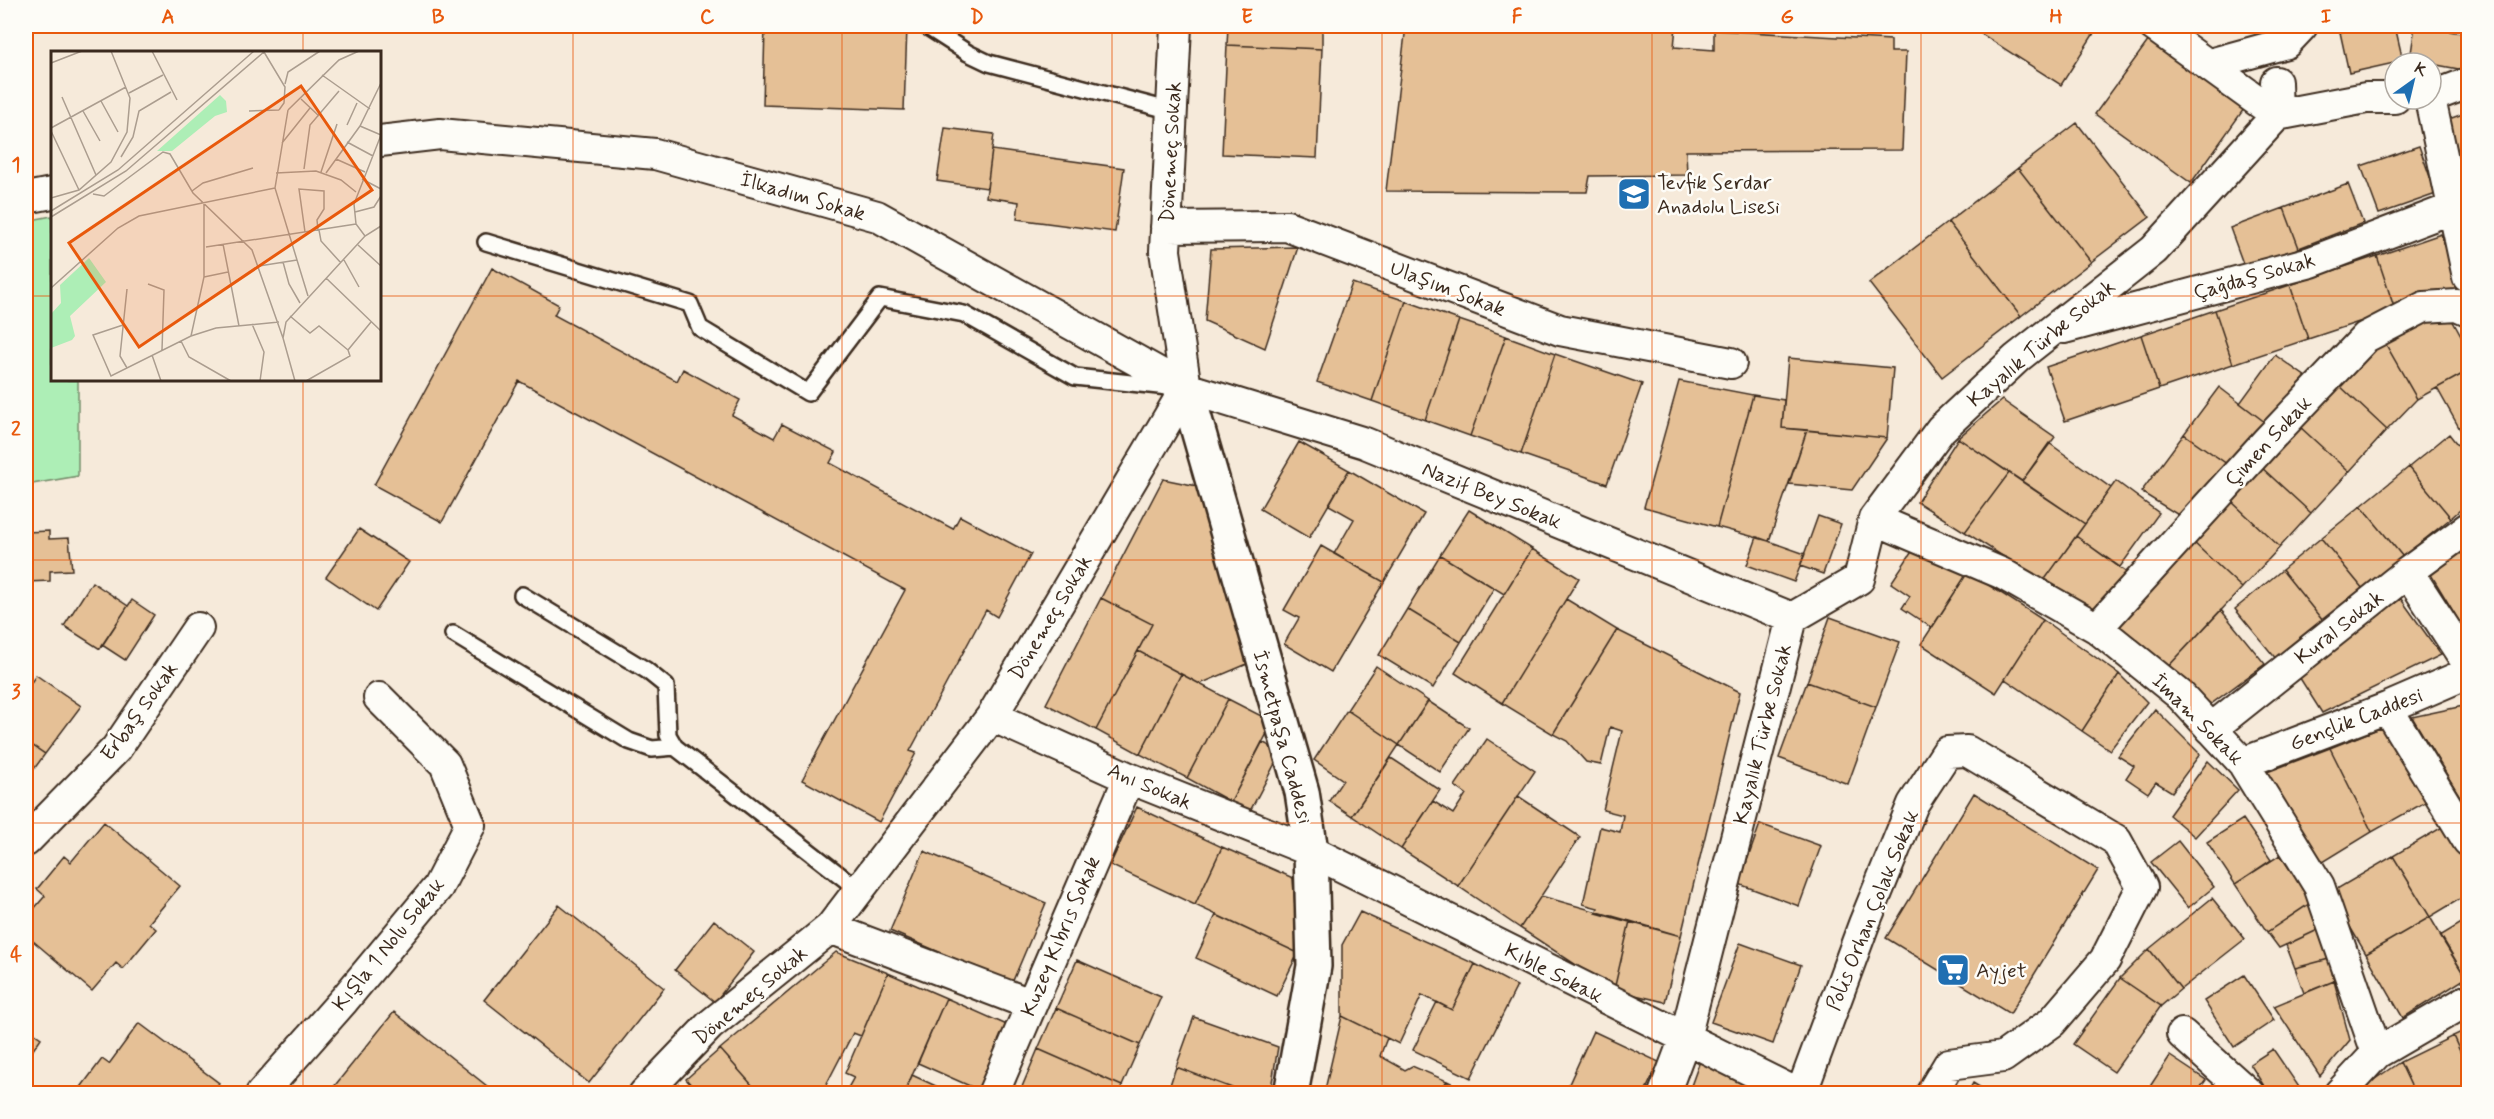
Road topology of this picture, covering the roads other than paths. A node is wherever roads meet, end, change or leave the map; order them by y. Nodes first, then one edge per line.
1 (926, 26) edge
2 (1176, 26) edge
3 (2154, 26) edge
4 (2302, 26) edge
5 (2210, 64) junction
6 (2274, 67) junction
7 (2469, 83) edge
8 (2443, 93) edge
9 (2383, 98) edge
10 (1172, 111) junction
11 (2434, 111) edge
12 (2277, 115) junction
13 (381, 141) edge
14 (51, 193) edge
15 (26, 198) edge
16 (2453, 208) junction
17 (1166, 227) junction
18 (486, 242) dead end
19 (2469, 277) edge
20 (2469, 310) edge
21 (2050, 331) junction
22 (1731, 363) dead end
23 (1186, 388) junction
24 (1874, 519) junction
25 (2469, 528) edge
26 (2408, 572) junction
27 (522, 595) dead end
28 (1792, 618) junction
29 (198, 628) dead end
30 (2097, 628) junction
31 (453, 634) dead end
32 (2469, 664) edge
33 (2469, 673) edge
34 (379, 698) dead end
35 (2387, 708) junction
36 (992, 716) junction
37 (2211, 729) junction
38 (675, 747) junction
39 (2242, 763) junction
40 (1129, 778) junction
41 (26, 841) edge
42 (2469, 841) edge
43 (1311, 851) junction
44 (859, 890) junction
45 (830, 928) junction
46 (2469, 1000) edge
47 (1030, 1004) junction
48 (2182, 1034) dead end
49 (1685, 1038) junction
50 (2377, 1053) junction
51 (261, 1094) edge
52 (644, 1094) edge
53 (993, 1094) edge
54 (1291, 1094) edge
55 (1664, 1094) edge
56 (1800, 1094) edge
57 (1931, 1094) edge
58 (2249, 1094) edge
59 (2339, 1094) edge

1 - 10 lane
2 - 10 street, Dönemeç Sokak
3 - 5 street
4 - 6 street
5 - 6 street
5 - 12 street
6 - 12 street
7 - 8 street
9 - 12 street
10 - 17 street, Dönemeç Sokak
11 - 16 street
12 - 21 street, Kayalık Türbe Sokak
13 - 23 street, İlkadım Sokak
14 - 15 street
16 - 19 street
16 - 21 street, Çağdaş Sokak
17 - 22 street, Ulaşım Sokak
17 - 23 street, Dönemeç Sokak
18 - 23 lane
20 - 30 street, Çimen Sokak
21 - 24 street, Kayalık Türbe Sokak
23 - 28 street, Nazif Bey Sokak
23 - 36 street, Dönemeç Sokak
23 - 43 street, İsmetpaşa Caddesi
24 - 28 street, Kayalık Türbe Sokak
24 - 30 street, İmam Sokak
25 - 26 street, Kural Sokak
26 - 32 street
26 - 37 street, Kural Sokak
27 - 38 lane
28 - 49 street, Kayalık Türbe Sokak
29 - 41 street, Erbaş Sokak
30 - 37 street, İmam Sokak
31 - 38 lane
33 - 35 street, Gençlik Caddesi
34 - 51 street, Kışla 1 Nolu Sokak
35 - 39 street, Gençlik Caddesi
35 - 42 street
36 - 40 street, Anı Sokak
36 - 44 street, Dönemeç Sokak
37 - 39 street, İmam Sokak
38 - 44 lane
39 - 50 street, İmam Sokak
40 - 43 street, Anı Sokak
40 - 47 street, Kuzey Kıbrıs Sokak
43 - 49 street, Kıble Sokak
43 - 54 street, İsmetpaşa Caddesi
44 - 45 street, Dönemeç Sokak
45 - 47 street
45 - 52 street, Dönemeç Sokak
46 - 50 street
47 - 53 street, Kuzey Kıbrıs Sokak
48 - 58 street
49 - 55 street, Kayalık Türbe Sokak
49 - 56 street, Kıble Sokak
50 - 59 street
56 - 57 street, Polis Orhan Çolak Sokak

